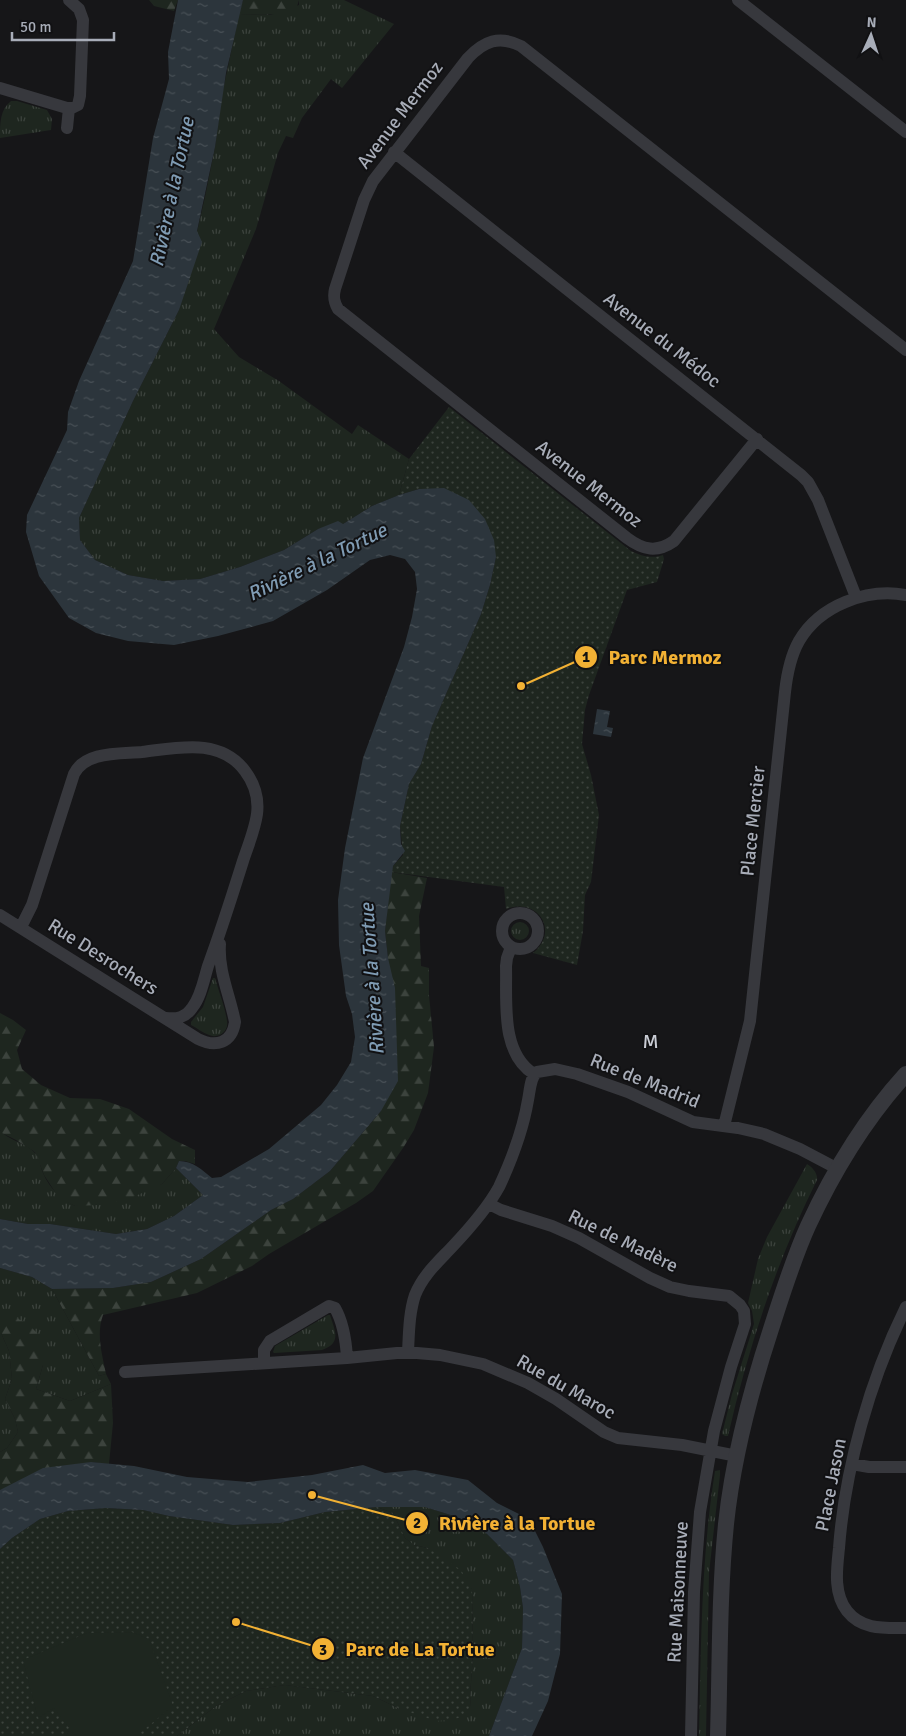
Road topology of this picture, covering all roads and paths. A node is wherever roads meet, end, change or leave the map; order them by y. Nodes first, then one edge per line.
1 (69, 0) edge
2 (738, 0) edge
3 (0, 88) edge
4 (69, 108) junction
5 (67, 128) dead end
6 (906, 132) edge
7 (394, 152) junction
8 (906, 350) edge
9 (757, 439) junction
10 (906, 594) edge
11 (856, 597) junction
12 (0, 915) edge
13 (21, 927) junction
14 (221, 934) junction
15 (511, 947) dead end
16 (166, 1018) junction
17 (534, 1074) junction
18 (906, 1074) edge
19 (724, 1126) junction
20 (838, 1169) junction
21 (489, 1204) junction
22 (906, 1307) edge
23 (408, 1352) junction
24 (347, 1358) junction
25 (264, 1363) junction
26 (125, 1372) dead end
27 (710, 1450) junction
28 (737, 1456) junction
29 (852, 1464) junction
30 (906, 1467) edge
31 (906, 1628) edge
32 (691, 1736) edge
33 (718, 1736) edge

1 - 4 street
2 - 6 street
3 - 4 street
4 - 5 street
7 - 8 street, Avenue Mermoz
7 - 9 street, Avenue du Médoc
7 - 9 street, Avenue Mermoz
9 - 11 street, Avenue du Médoc
10 - 11 street, Place Mercier
11 - 19 street, Place Mercier
12 - 13 street, Rue Desrochers
13 - 14 street, Rue Desrochers
13 - 16 street, Rue Desrochers
14 - 16 street, Rue Desrochers
14 - 16 street, Rue Desrochers
15 - 17 street
17 - 19 street, Rue de Madrid
17 - 21 street
18 - 20 street
19 - 20 street, Rue de Madrid
20 - 28 street
21 - 23 street
21 - 27 street, Rue de Madère
22 - 29 street, Place Jason
23 - 24 street, Rue du Maroc
23 - 27 street, Rue du Maroc
24 - 25 street, Rue du Maroc
24 - 25 street
25 - 26 street, Rue du Maroc
27 - 28 street, Rue du Maroc
27 - 32 street, Rue Maisonneuve
28 - 33 street
29 - 30 street
29 - 31 street, Place Jason

